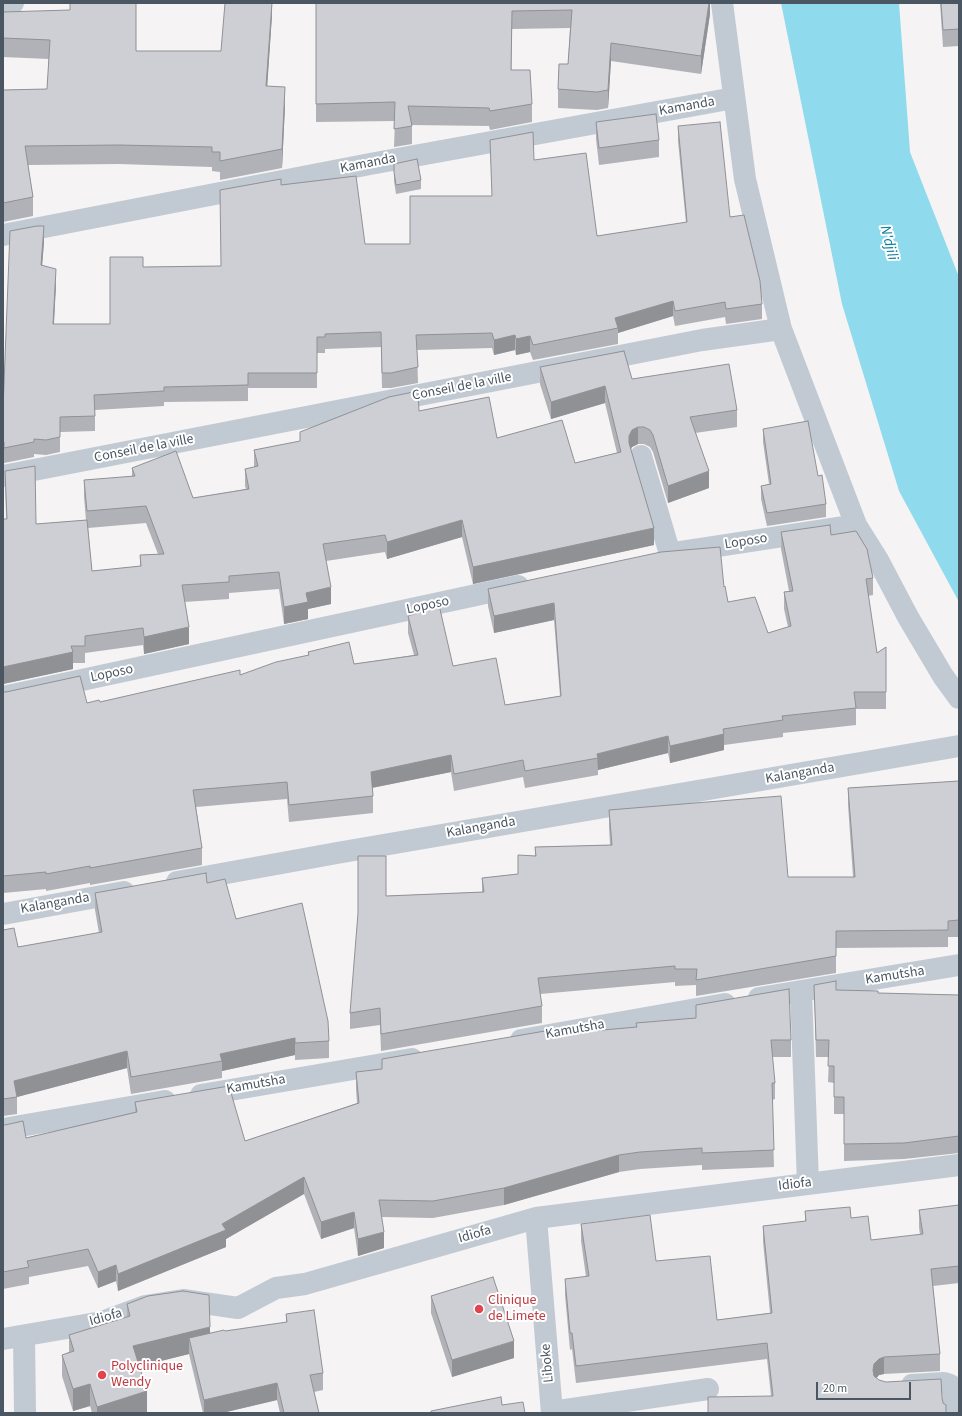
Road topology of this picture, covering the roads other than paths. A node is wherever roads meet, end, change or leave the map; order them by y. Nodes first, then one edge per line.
1 (13, 3) edge
2 (722, 3) edge
3 (3, 6) edge
4 (734, 98) junction
5 (3, 235) edge
6 (781, 329) junction
7 (641, 456) dead end
8 (3, 476) edge
9 (856, 525) junction
10 (537, 582) edge
11 (3, 697) edge
12 (959, 698) edge
13 (959, 746) edge
14 (3, 914) edge
15 (959, 965) edge
16 (801, 991) junction
17 (504, 1043) edge
18 (433, 1055) edge
19 (3, 1129) edge
20 (959, 1165) edge
21 (808, 1184) junction
22 (536, 1218) junction
23 (14, 1338) edge
24 (892, 1386) edge
25 (708, 1389) dead end
26 (25, 1413) edge
27 (552, 1413) edge
28 (954, 1413) edge

1 - 3 street
2 - 4 street
4 - 5 street, Kamanda
4 - 6 street
6 - 8 street, Conseil de la ville
6 - 9 street
7 - 9 street, Loposo
9 - 12 street
10 - 11 street, Loposo
13 - 14 street, Kalanganda
15 - 16 street, Kamutsha
16 - 17 street, Kamutsha
16 - 21 street
18 - 19 street, Kamutsha
20 - 21 street, Idiofa
21 - 22 street, Idiofa
22 - 23 street, Idiofa
22 - 27 street, Liboke
23 - 26 street
24 - 28 street
25 - 27 street

